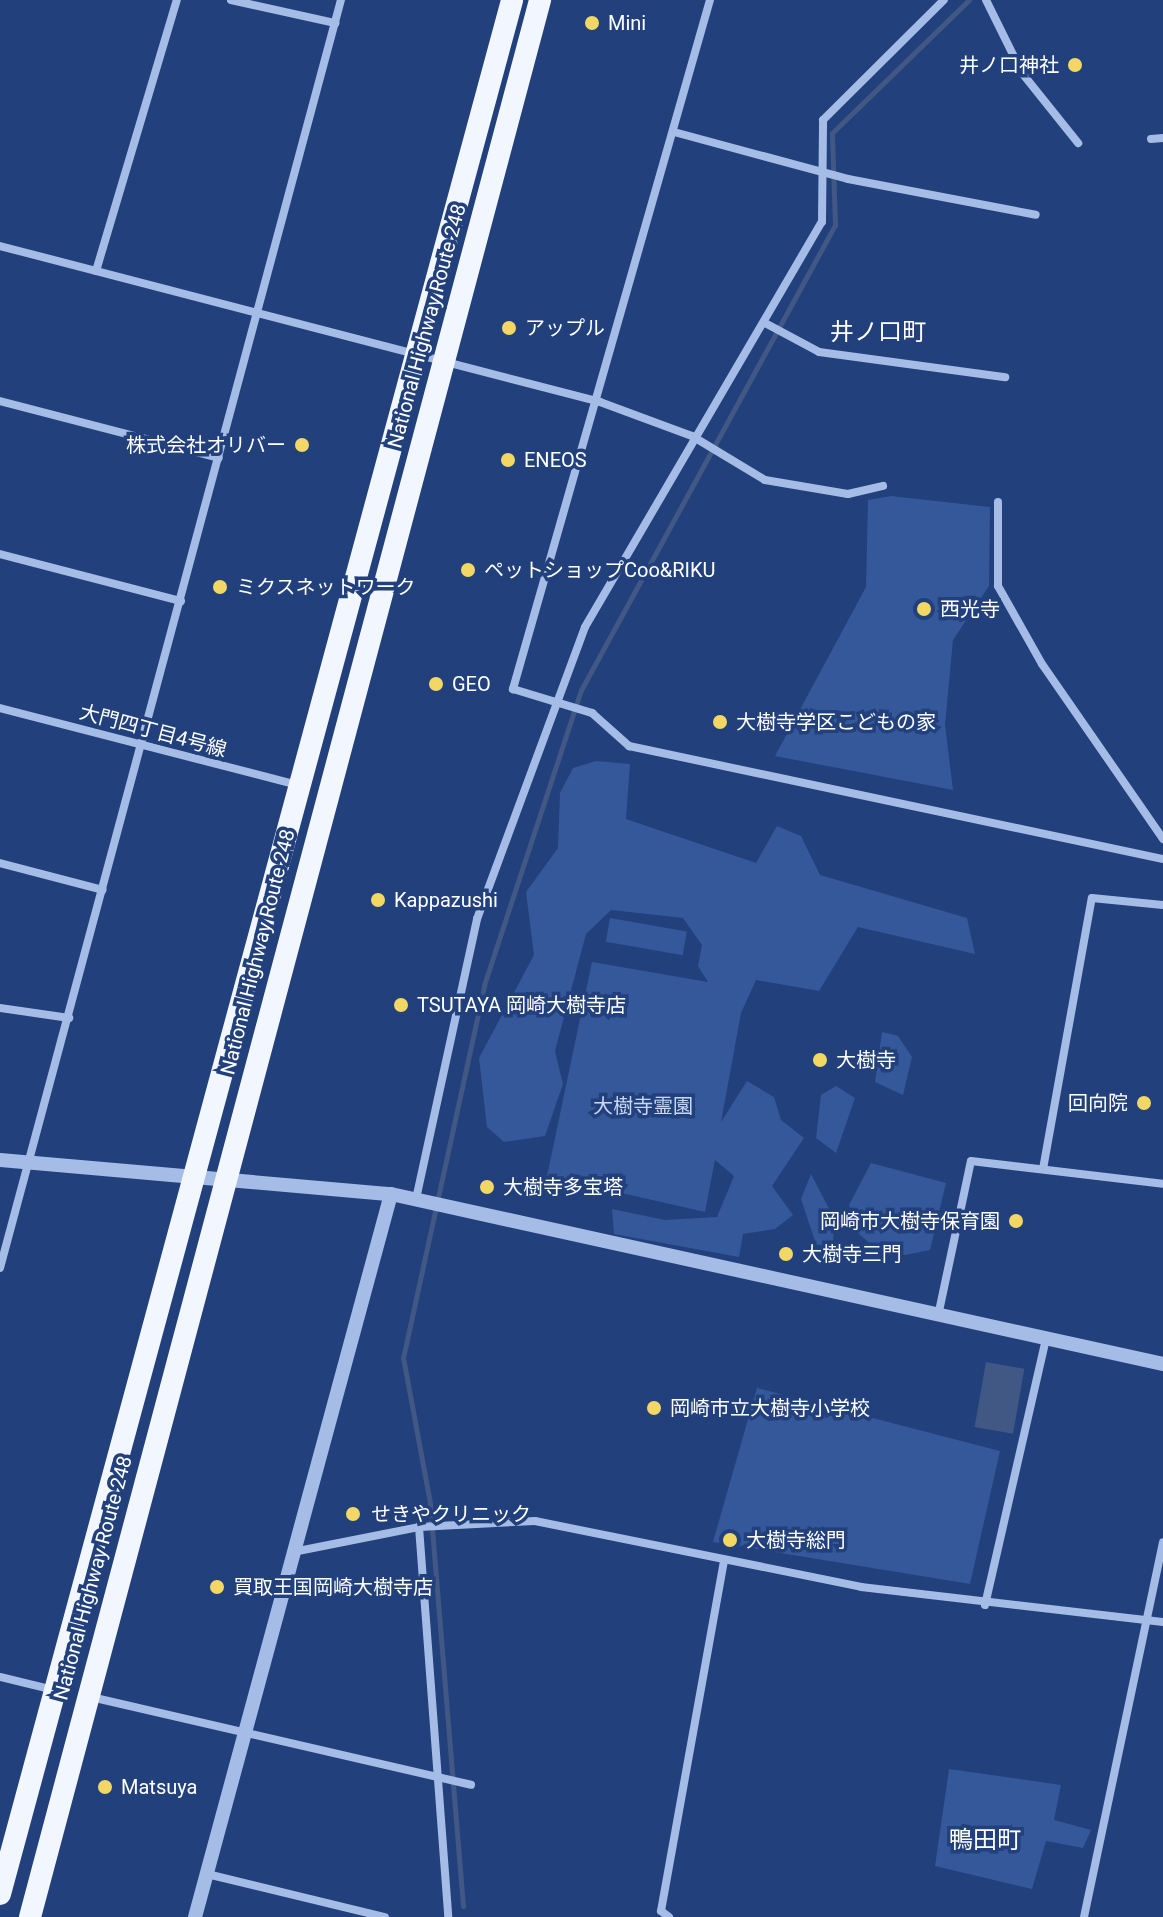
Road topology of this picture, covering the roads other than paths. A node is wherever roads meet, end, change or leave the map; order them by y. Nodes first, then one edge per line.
1 (177, 0) edge
2 (231, 0) edge
3 (341, 0) edge
4 (512, 0) edge
5 (540, 0) edge
6 (710, 0) edge
7 (944, 0) edge
8 (986, 1) edge
9 (335, 23) junction
10 (674, 132) junction
11 (1163, 138) edge
12 (1151, 139) dead end
13 (1078, 143) dead end
14 (818, 171) junction
15 (1036, 215) dead end
16 (0, 246) edge
17 (96, 271) junction
18 (256, 313) junction
19 (765, 323) junction
20 (418, 352) junction
21 (443, 359) junction
22 (1005, 377) dead end
23 (0, 401) edge
24 (600, 402) junction
25 (692, 436) junction
26 (219, 458) junction
27 (883, 486) dead end
28 (998, 502) dead end
29 (0, 554) edge
30 (181, 601) junction
31 (555, 700) junction
32 (0, 708) edge
33 (142, 745) junction
34 (299, 786) junction
35 (1163, 839) edge
36 (1163, 859) edge
37 (0, 863) edge
38 (103, 890) junction
39 (1163, 905) edge
40 (0, 1008) edge
41 (69, 1018) junction
42 (0, 1160) edge
43 (29, 1163) junction
44 (1043, 1169) junction
45 (198, 1177) junction
46 (224, 1181) junction
47 (1163, 1184) edge
48 (391, 1194) junction
49 (416, 1199) junction
50 (0, 1268) edge
51 (937, 1317) junction
52 (1045, 1343) junction
53 (1163, 1364) edge
54 (419, 1527) junction
55 (1163, 1542) edge
56 (293, 1552) junction
57 (724, 1560) junction
58 (985, 1605) junction
59 (1147, 1622) junction
60 (1163, 1622) edge
61 (0, 1677) edge
62 (57, 1691) junction
63 (87, 1695) junction
64 (247, 1735) junction
65 (438, 1781) junction
66 (471, 1785) dead end
67 (207, 1874) junction
68 (0, 1894) edge
69 (30, 1917) edge
70 (195, 1917) edge
71 (385, 1917) edge
72 (448, 1917) edge
73 (669, 1917) edge
74 (1084, 1917) edge

1 - 17 street
2 - 9 street
3 - 9 street
4 - 20 highway, National Highway Route 248
5 - 21 highway, National Highway Route 248
6 - 10 street
7 - 14 street
8 - 13 street
9 - 18 street
10 - 14 street
10 - 24 street
11 - 12 street
14 - 15 street
14 - 19 street
16 - 17 street
17 - 18 street
18 - 20 street
18 - 26 street
19 - 22 street
19 - 25 street
20 - 21 street
20 - 34 highway, National Highway Route 248
21 - 24 street
21 - 46 highway, National Highway Route 248
23 - 26 street
24 - 25 street
24 - 31 street
25 - 27 street
25 - 31 street
26 - 30 street
28 - 35 street
29 - 30 street
30 - 33 street
31 - 36 street
31 - 49 street
32 - 33 street, 大門四丁目4号線
33 - 34 street, 大門四丁目4号線
33 - 38 street
34 - 45 highway, National Highway Route 248
37 - 38 street
38 - 41 street
39 - 44 street
40 - 41 street
41 - 43 street
42 - 43 street
43 - 45 street
43 - 50 street
44 - 47 street
44 - 51 street
45 - 46 street
45 - 62 highway, National Highway Route 248
46 - 48 street
46 - 63 highway, National Highway Route 248
48 - 49 street
48 - 56 street
49 - 51 street
51 - 52 street
52 - 53 street
52 - 58 street
54 - 56 street
54 - 57 street
54 - 65 street
55 - 59 street
56 - 64 street
57 - 58 street
57 - 73 street
58 - 59 street
59 - 60 street
59 - 74 street
61 - 62 street
62 - 68 highway, National Highway Route 248
63 - 64 street
63 - 69 highway, National Highway Route 248
64 - 65 street
64 - 67 street
65 - 66 street
65 - 72 street
67 - 70 street
67 - 71 street

